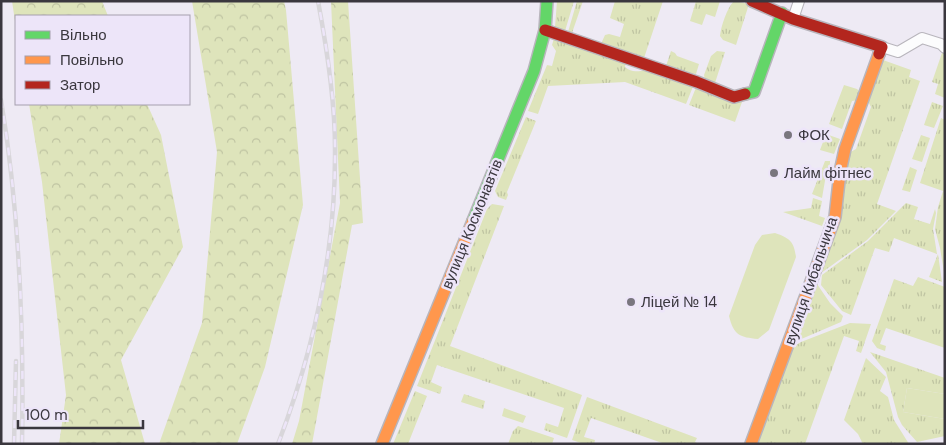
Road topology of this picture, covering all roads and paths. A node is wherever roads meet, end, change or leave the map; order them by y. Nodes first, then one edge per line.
1 (547, 1) edge
2 (752, 1) edge
3 (799, 1) edge
4 (782, 13) junction
5 (793, 19) junction
6 (545, 30) junction
7 (882, 47) junction
8 (945, 48) edge
9 (382, 444) edge
10 (751, 444) edge

1 - 6 street, вулиця Космонавтів
2 - 4 street
3 - 5 street
4 - 5 street
4 - 6 street
5 - 7 street
6 - 9 street, вулиця Космонавтів
7 - 8 street
7 - 10 street, вулиця Кибальчича

